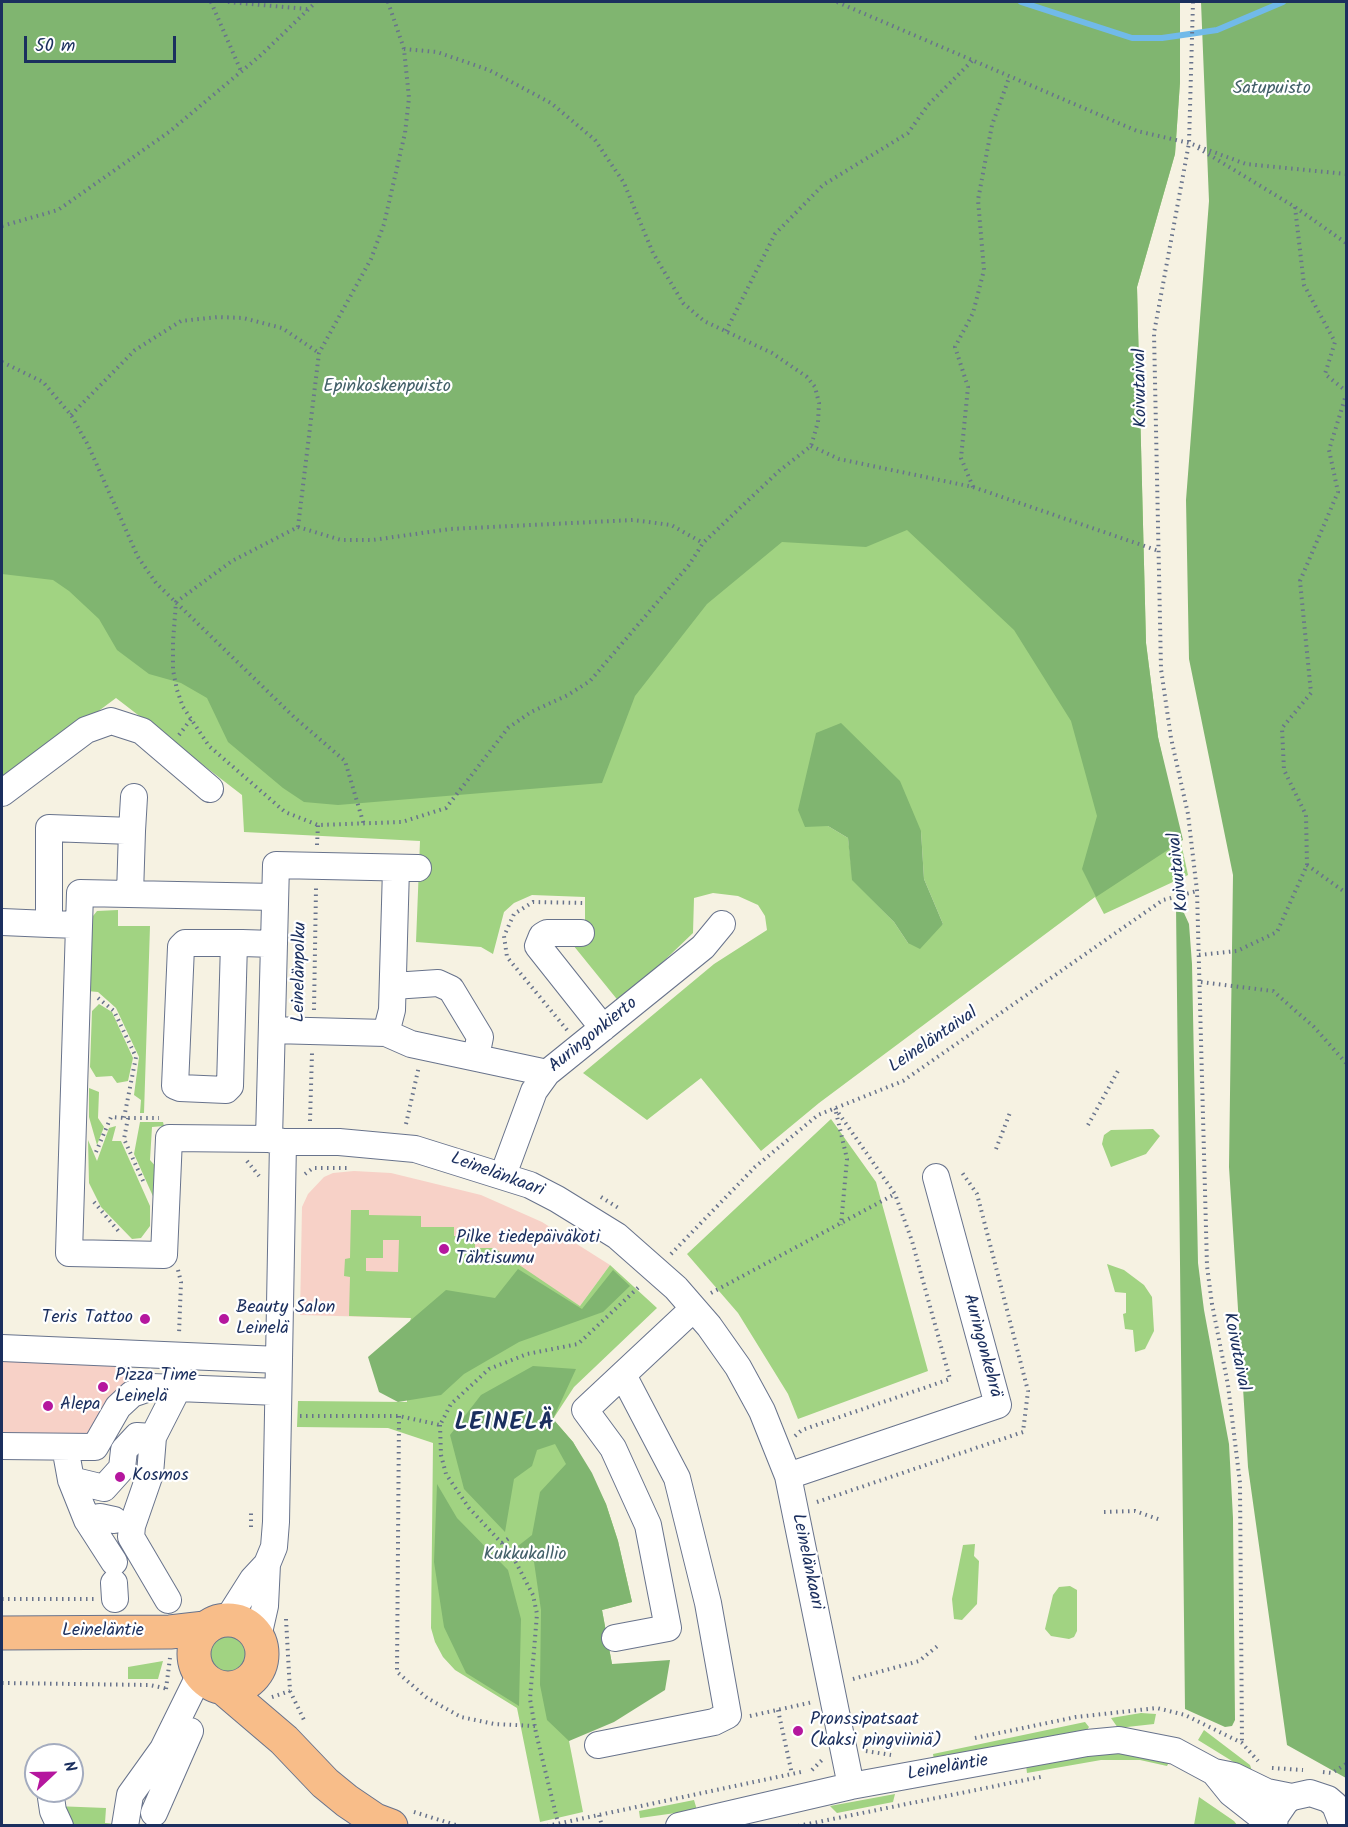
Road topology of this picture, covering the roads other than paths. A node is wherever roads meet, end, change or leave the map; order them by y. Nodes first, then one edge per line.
1 (210, 789) dead end
2 (2, 793) edge
3 (134, 797) dead end
4 (132, 831) junction
5 (50, 882) junction
6 (80, 893) junction
7 (275, 897) junction
8 (133, 899) junction
9 (2, 922) edge
10 (49, 924) junction
11 (722, 924) dead end
12 (79, 925) junction
13 (581, 933) dead end
14 (234, 943) junction
15 (274, 944) junction
16 (393, 986) junction
17 (603, 1028) junction
18 (272, 1030) junction
19 (386, 1033) junction
20 (476, 1057) junction
21 (547, 1073) junction
22 (274, 1133) junction
23 (503, 1175) junction
24 (936, 1177) dead end
25 (702, 1301) junction
26 (2, 1348) edge
27 (179, 1356) junction
28 (279, 1359) junction
29 (623, 1375) junction
30 (178, 1388) junction
31 (278, 1392) junction
32 (118, 1407) junction
33 (145, 1437) junction
34 (2, 1446) edge
35 (65, 1448) junction
36 (799, 1472) junction
37 (71, 1480) junction
38 (87, 1520) junction
39 (123, 1523) junction
40 (267, 1564) junction
41 (114, 1581) dead end
42 (168, 1600) dead end
43 (216, 1624) junction
44 (2, 1633) edge
45 (258, 1637) junction
46 (615, 1638) dead end
47 (2, 1651) edge
48 (258, 1671) junction
49 (207, 1677) junction
50 (284, 1740) junction
51 (598, 1745) dead end
52 (1214, 1772) junction
53 (851, 1786) junction
54 (1292, 1797) junction
55 (154, 1813) dead end
56 (381, 1824) edge
57 (125, 1826) edge
58 (679, 1826) edge
59 (1273, 1826) edge
60 (1343, 1826) edge

1 - 2 street
3 - 4 street
4 - 5 street
4 - 8 street
5 - 6 street
5 - 10 street
6 - 8 street
6 - 12 street
7 - 8 street
7 - 15 street
7 - 16 street
9 - 10 street
10 - 12 street
11 - 17 street, Auringonkierto
12 - 22 street, Leinelänkaari
13 - 17 street
14 - 14 street
14 - 15 street
15 - 18 street
16 - 19 street
16 - 20 street
17 - 21 street, Auringonkierto
18 - 19 street
18 - 22 street
19 - 20 street
20 - 21 street
21 - 23 street, Auringonkierto
22 - 23 street, Leinelänkaari
22 - 28 street
23 - 25 street, Leinelänkaari
24 - 36 street, Auringonkehrä
25 - 29 street
25 - 36 street, Leinelänkaari
26 - 27 street
27 - 28 street
27 - 30 street
28 - 31 street
29 - 46 street
29 - 51 street
30 - 31 street
30 - 32 street
30 - 33 street
31 - 40 street
32 - 33 street
32 - 35 street
33 - 37 street
33 - 39 street
34 - 35 street
35 - 37 street
36 - 53 street, Leinelänkaari
37 - 38 street
38 - 39 street
38 - 41 street
39 - 42 street
40 - 43 street
40 - 45 street
43 - 44 main road, Leineläntie
43 - 45 main road
43 - 49 main road
45 - 48 main road
47 - 49 main road, Leineläntie
48 - 49 main road
48 - 50 main road, Leineläntie
49 - 50 main road, Leineläntie
49 - 55 street
49 - 57 street
50 - 56 main road, Leineläntie
52 - 53 street, Leineläntie
52 - 54 street, Leineläntie
52 - 59 street, Leineläntie
53 - 58 street, Leineläntie
54 - 59 street
54 - 60 street, Leineläntie

